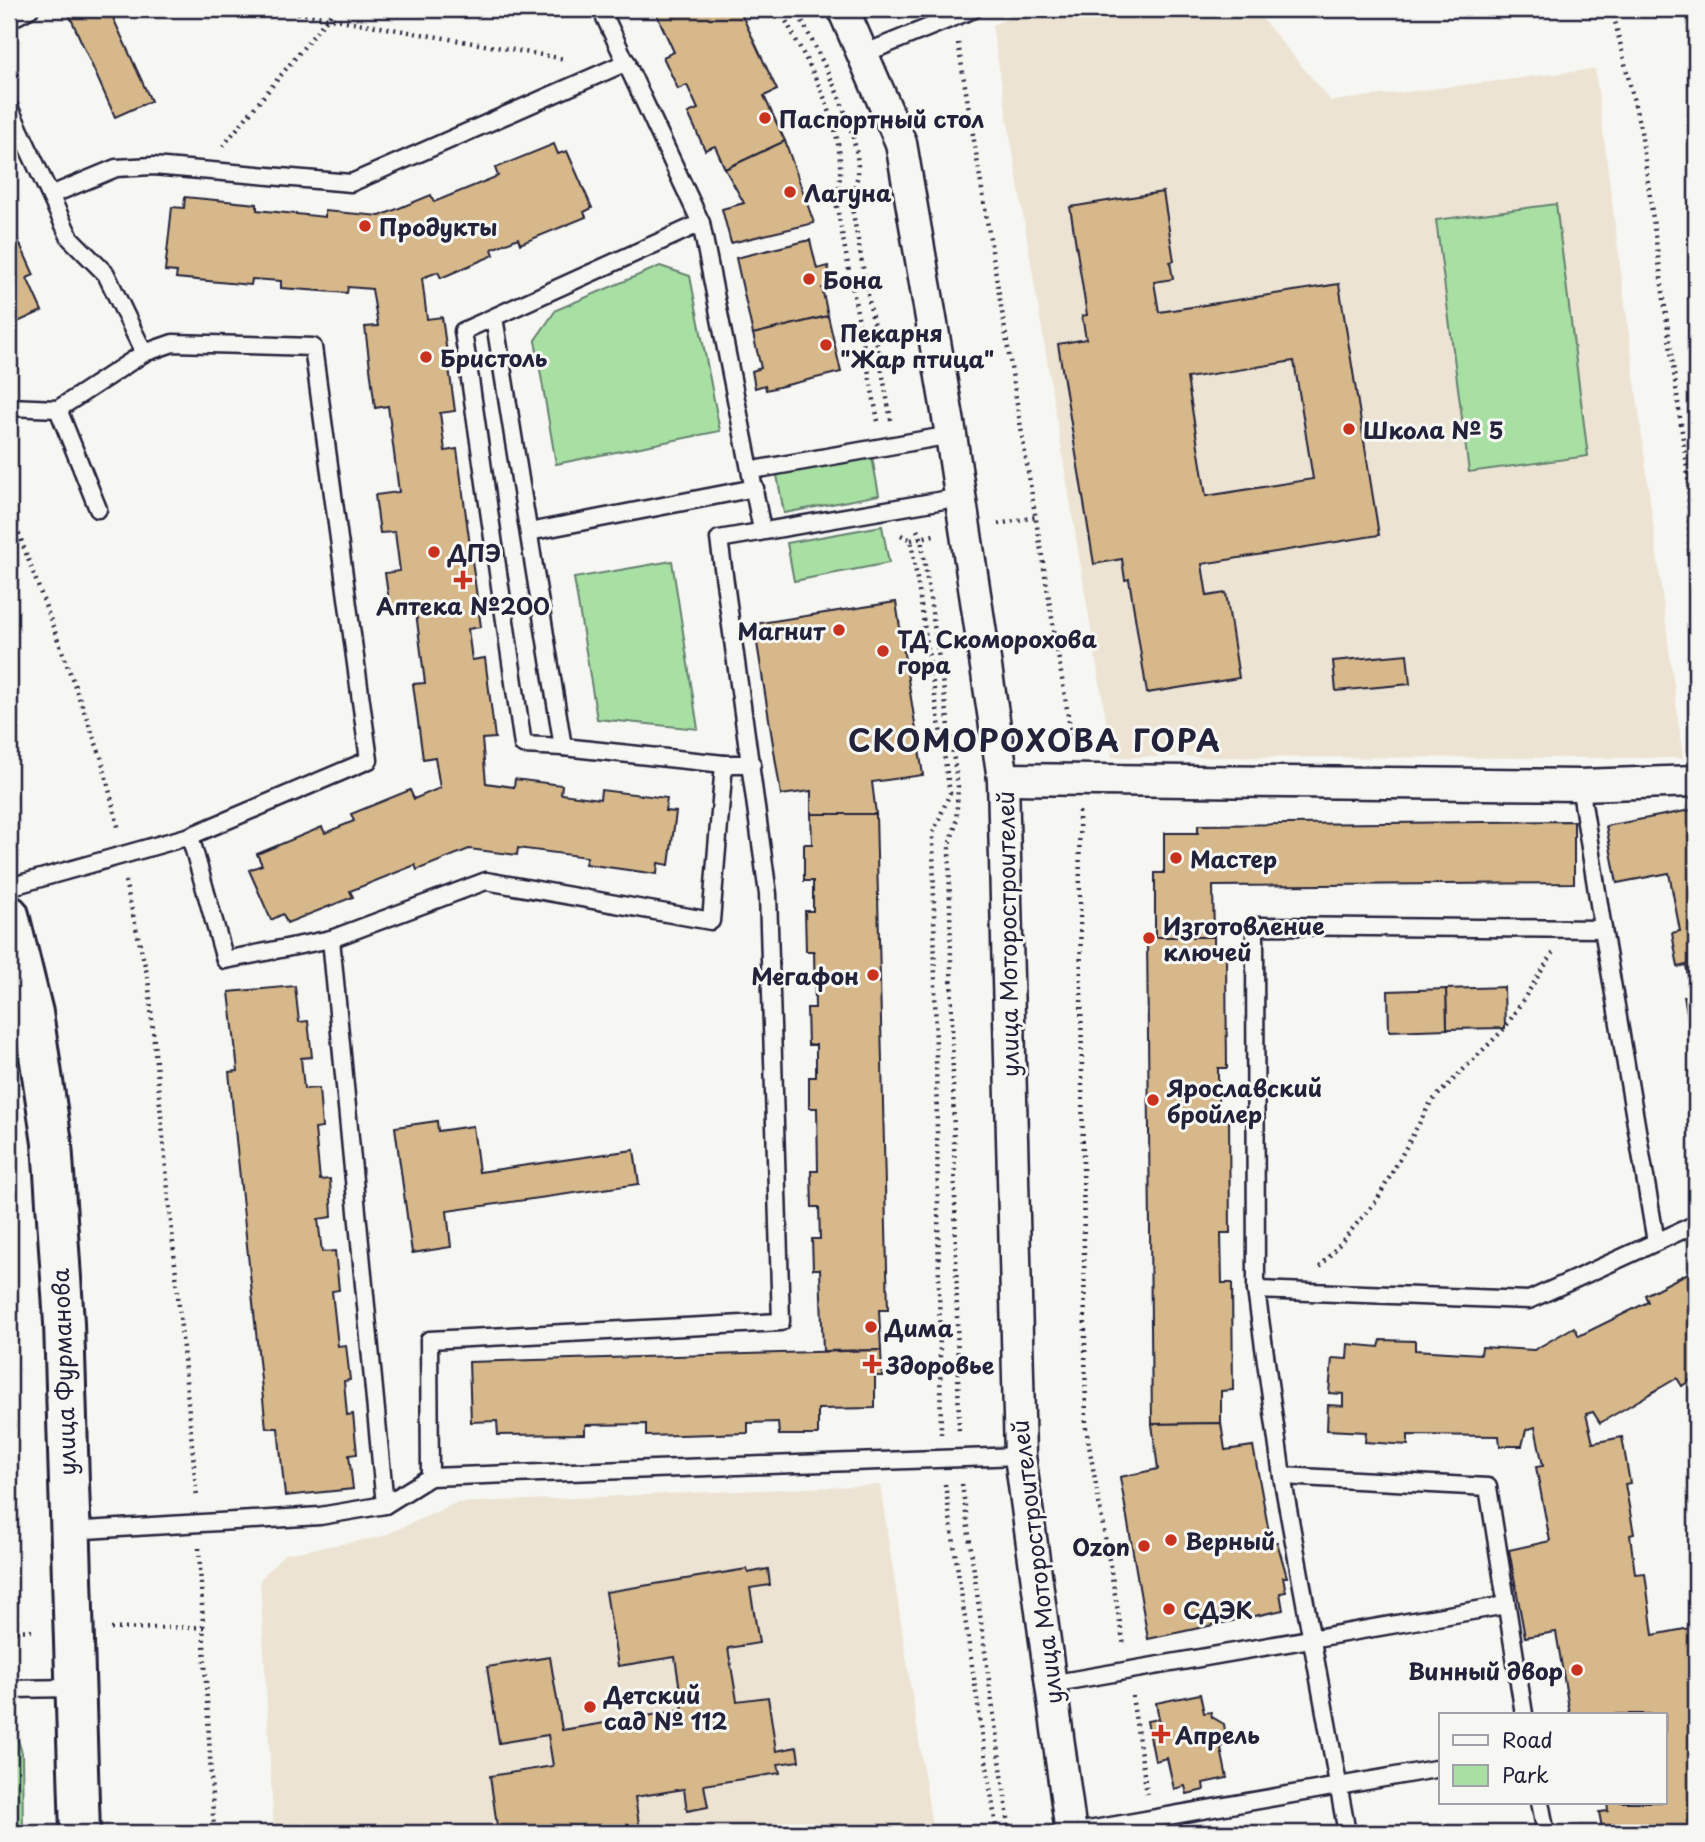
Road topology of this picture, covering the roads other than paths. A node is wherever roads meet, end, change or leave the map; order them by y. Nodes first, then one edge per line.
1 (30, 9) edge
2 (601, 9) edge
3 (843, 9) edge
4 (974, 9) edge
5 (9, 20) edge
6 (863, 54) junction
7 (620, 65) junction
8 (9, 107) edge
9 (51, 195) junction
10 (701, 223) junction
11 (494, 317) junction
12 (144, 353) junction
13 (9, 407) edge
14 (58, 409) junction
15 (951, 435) junction
16 (753, 470) junction
17 (755, 488) junction
18 (961, 497) junction
19 (98, 509) dead end
20 (762, 530) junction
21 (530, 532) junction
22 (563, 747) junction
23 (724, 764) junction
24 (752, 764) junction
25 (1003, 779) junction
26 (1696, 781) edge
27 (1580, 785) junction
28 (190, 836) junction
29 (9, 887) edge
30 (9, 915) edge
31 (1603, 929) junction
32 (331, 939) junction
33 (1696, 1224) edge
34 (1656, 1242) junction
35 (1256, 1290) junction
36 (1020, 1456) junction
37 (1283, 1476) junction
38 (430, 1477) junction
39 (385, 1505) junction
40 (69, 1531) junction
41 (1506, 1605) junction
42 (1311, 1640) junction
43 (1050, 1684) junction
44 (74, 1688) junction
45 (9, 1689) edge
46 (1524, 1713) edge
47 (1439, 1768) edge
48 (1338, 1787) junction
49 (1540, 1804) edge
50 (80, 1833) edge
51 (1071, 1833) edge
52 (1347, 1833) edge
53 (1546, 1833) edge

1 - 5 lane
2 - 7 lane
3 - 6 street, улица Моторостроителей
4 - 6 lane
6 - 15 street, улица Моторостроителей
7 - 9 lane
7 - 10 lane
8 - 9 lane
9 - 12 lane
10 - 11 lane
10 - 16 lane
11 - 21 lane
11 - 22 lane
12 - 14 lane
12 - 28 lane
13 - 14 lane
14 - 19 lane
15 - 16 lane
15 - 18 street, улица Моторостроителей
16 - 17 lane
17 - 20 lane
17 - 21 lane
18 - 20 lane
18 - 25 street, улица Моторостроителей
20 - 24 lane
21 - 22 lane
22 - 23 lane
23 - 24 lane
23 - 32 lane
24 - 38 lane
25 - 27 street
25 - 36 street, улица Моторостроителей
26 - 27 street
27 - 31 lane
28 - 29 lane
28 - 32 lane
30 - 40 main road, улица Фурманова
31 - 34 lane
31 - 35 lane
32 - 39 lane
33 - 34 lane
34 - 35 lane
35 - 37 lane
36 - 38 lane
36 - 43 street, улица Моторостроителей
37 - 41 lane
37 - 42 lane
38 - 39 lane
39 - 40 lane
40 - 44 main road, улица Фурманова
41 - 42 lane
41 - 46 lane
42 - 43 lane
42 - 48 lane
43 - 51 street, улица Моторостроителей
44 - 45 lane
44 - 50 main road, улица Фурманова
47 - 48 lane
48 - 51 lane
48 - 52 lane
49 - 53 lane

